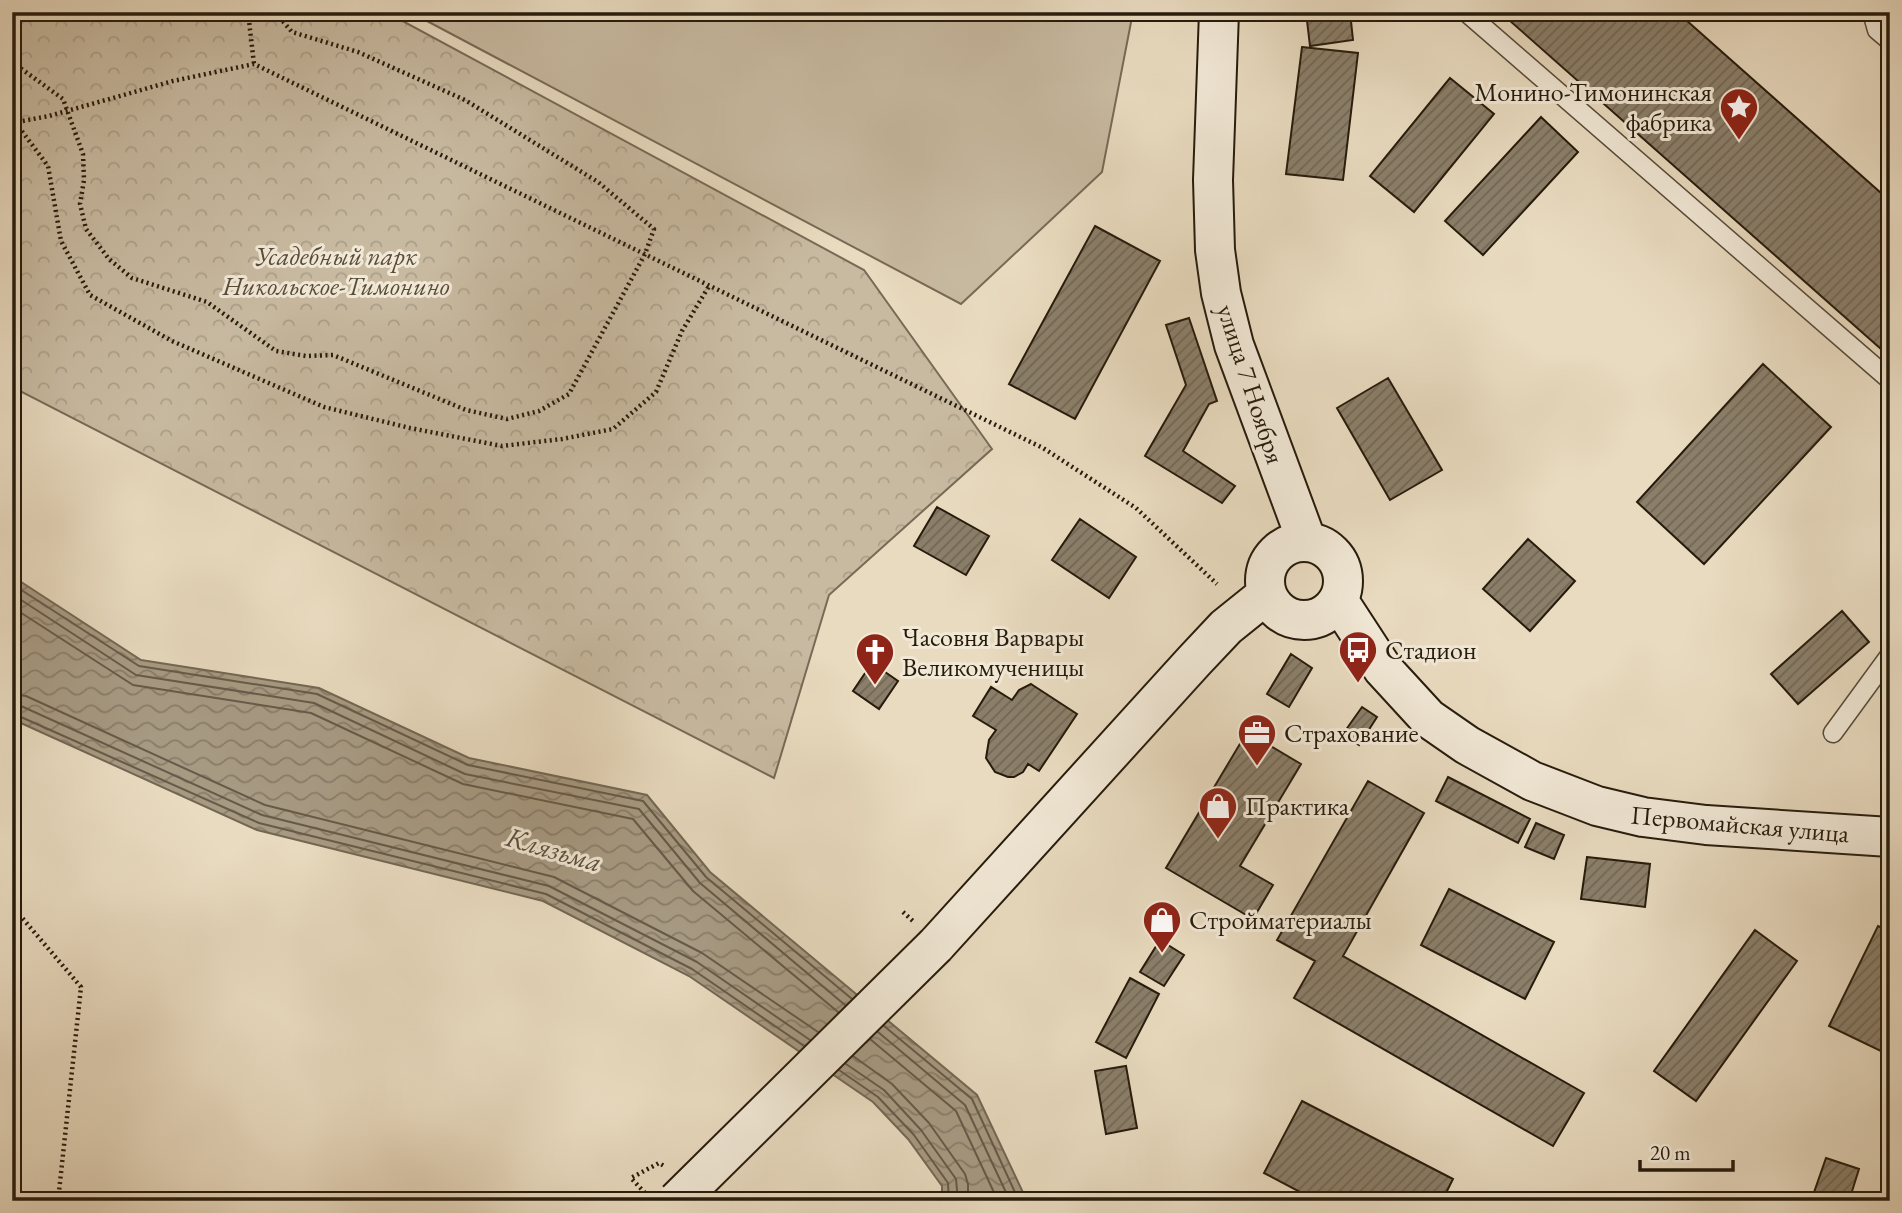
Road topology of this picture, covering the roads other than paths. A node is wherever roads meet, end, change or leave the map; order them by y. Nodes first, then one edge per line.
1 (1219, 12) edge
2 (1466, 12) edge
3 (1872, 12) edge
4 (1890, 41) edge
5 (1890, 380) edge
6 (1285, 487) junction
7 (1307, 542) junction
8 (1267, 594) junction
9 (1338, 600) junction
10 (1890, 655) edge
11 (1383, 669) junction
12 (1833, 733) dead end
13 (1890, 837) edge
14 (677, 1201) edge

1 - 6 main road, улица 7 Ноября
2 - 5 lane
3 - 4 lane
6 - 7 main road, улица 7 Ноября
6 - 11 main road, Первомайская улица
7 - 8 main road
7 - 9 main road
8 - 9 main road
8 - 14 main road, bridge
9 - 11 main road, Первомайская улица
10 - 12 lane
11 - 13 main road, Первомайская улица

